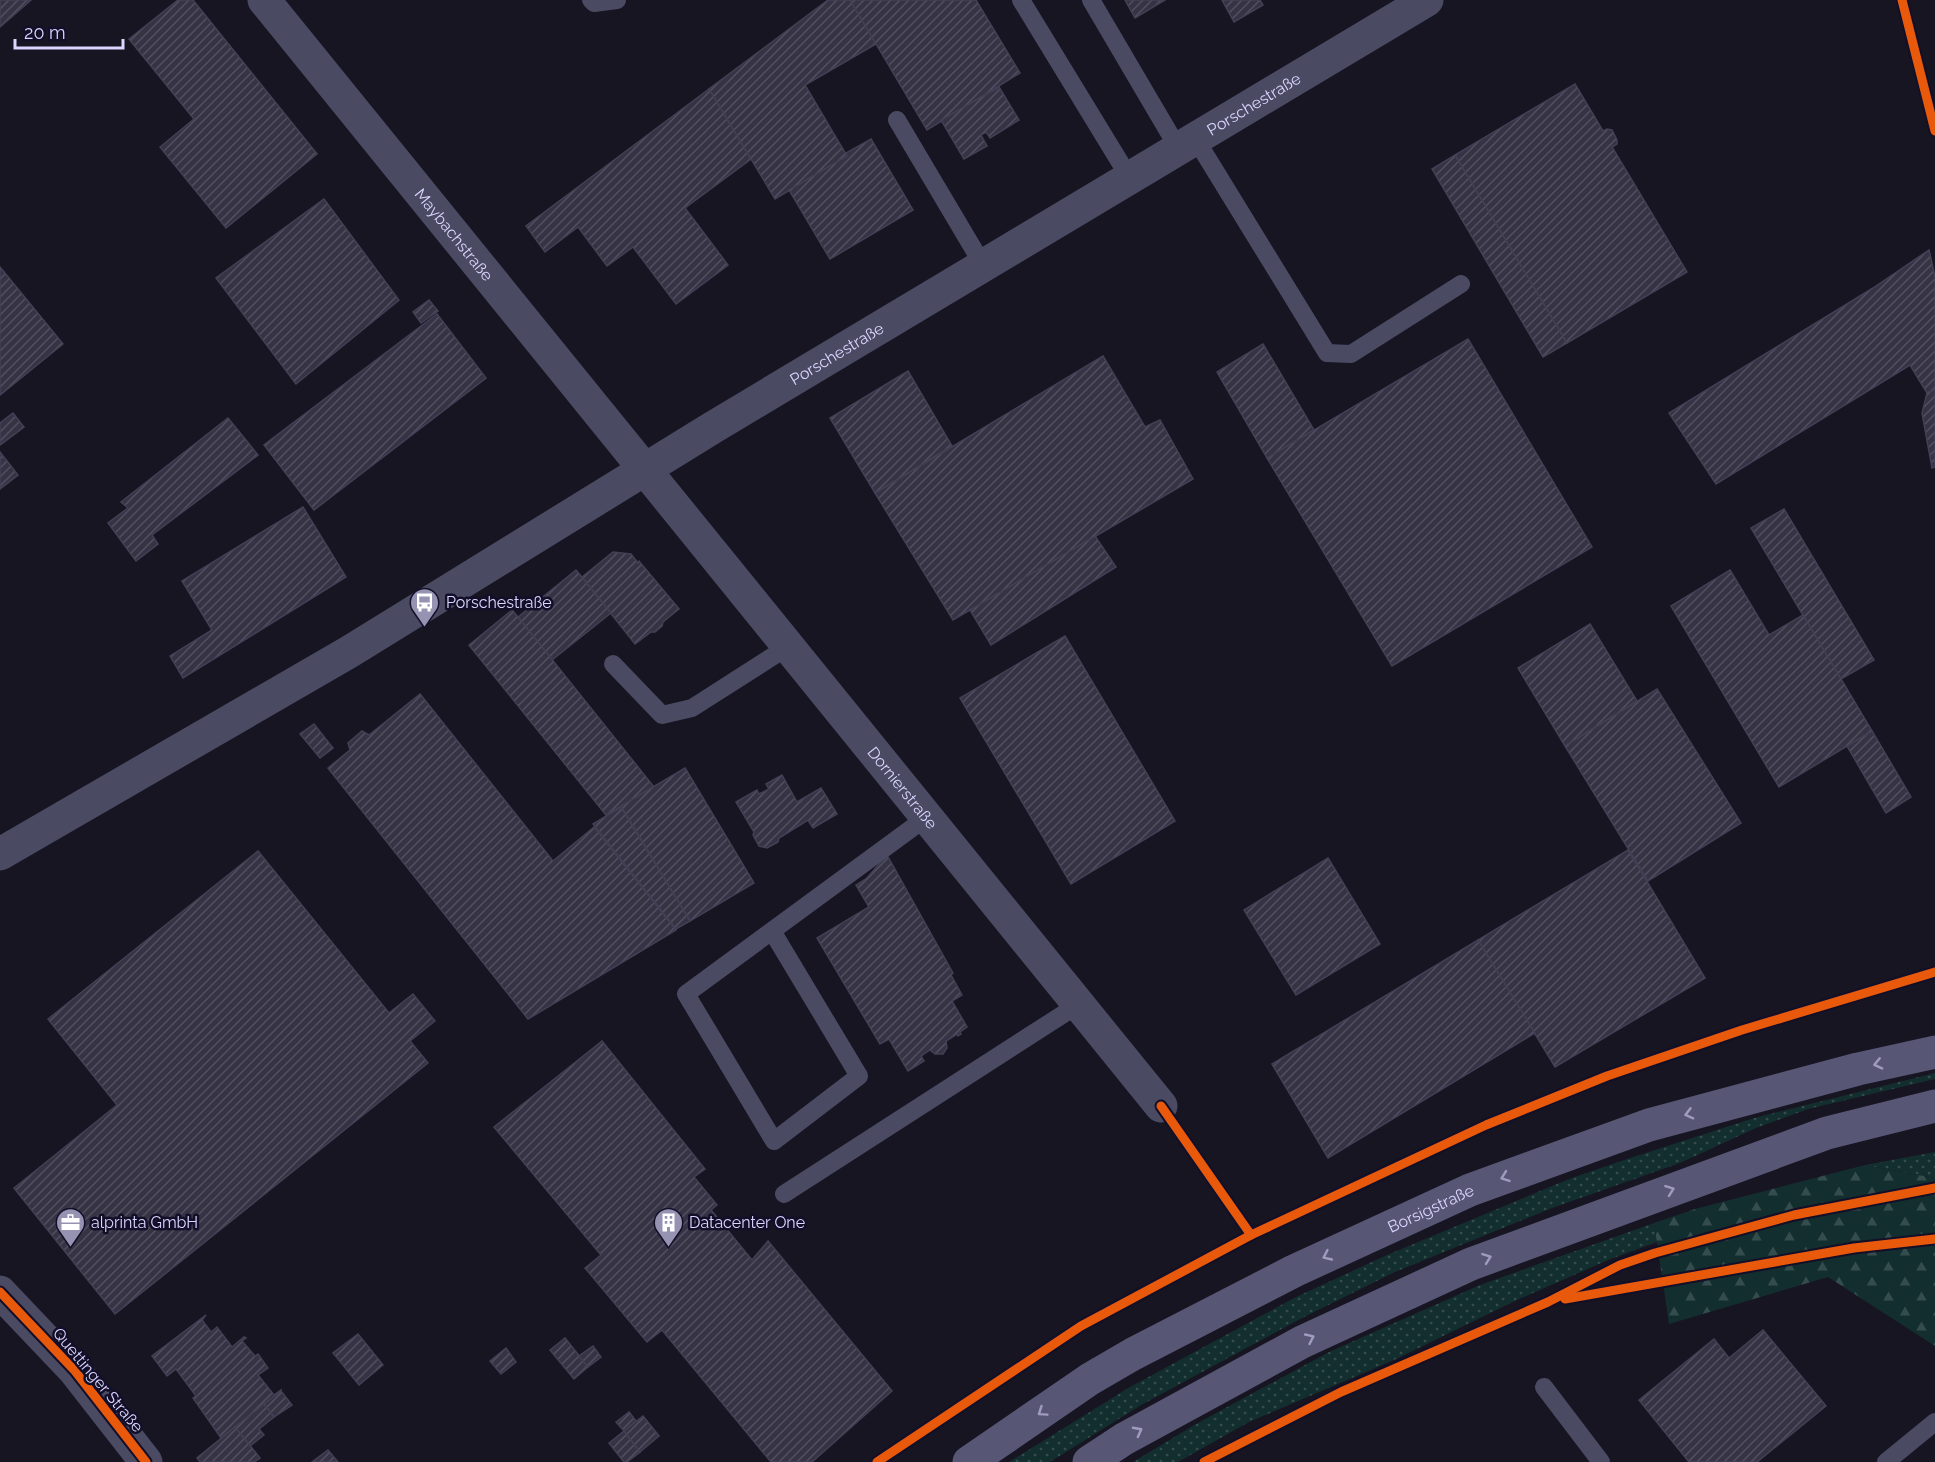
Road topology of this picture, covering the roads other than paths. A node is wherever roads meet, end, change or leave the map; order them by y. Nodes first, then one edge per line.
1 (264, 0) edge
2 (591, 0) edge
3 (617, 0) edge
4 (1021, 0) edge
5 (1091, 0) edge
6 (1427, 0) edge
7 (897, 120) dead end
8 (1186, 143) junction
9 (1129, 177) junction
10 (983, 265) junction
11 (1461, 284) dead end
12 (645, 469) junction
13 (789, 646) junction
14 (613, 664) dead end
15 (927, 817) junction
16 (0, 854) edge
17 (772, 931) junction
18 (1079, 1004) junction
19 (1935, 1052) edge
20 (1161, 1106) dead end
21 (1935, 1106) edge
22 (784, 1194) dead end
23 (0, 1292) edge
24 (1544, 1387) dead end
25 (1935, 1422) edge
26 (146, 1462) edge
27 (969, 1462) edge
28 (1089, 1462) edge
29 (1601, 1462) edge
30 (1886, 1462) edge

1 - 12 street, Maybachstraße
2 - 3 lane
4 - 9 lane
5 - 8 lane
6 - 8 street, Porschestraße
7 - 10 lane
8 - 9 street, Porschestraße
8 - 11 lane
9 - 10 street, Porschestraße
10 - 12 street, Porschestraße
12 - 13 street, Dornierstraße
12 - 16 street, Porschestraße
13 - 14 lane
13 - 15 street, Dornierstraße
15 - 17 lane
15 - 18 street, Dornierstraße
17 - 17 lane
18 - 20 street, Dornierstraße
18 - 22 lane
19 -> 27 main road, Borsigstraße
28 -> 21 main road
23 - 26 street, Quettinger Straße
24 - 29 lane
25 - 30 lane

